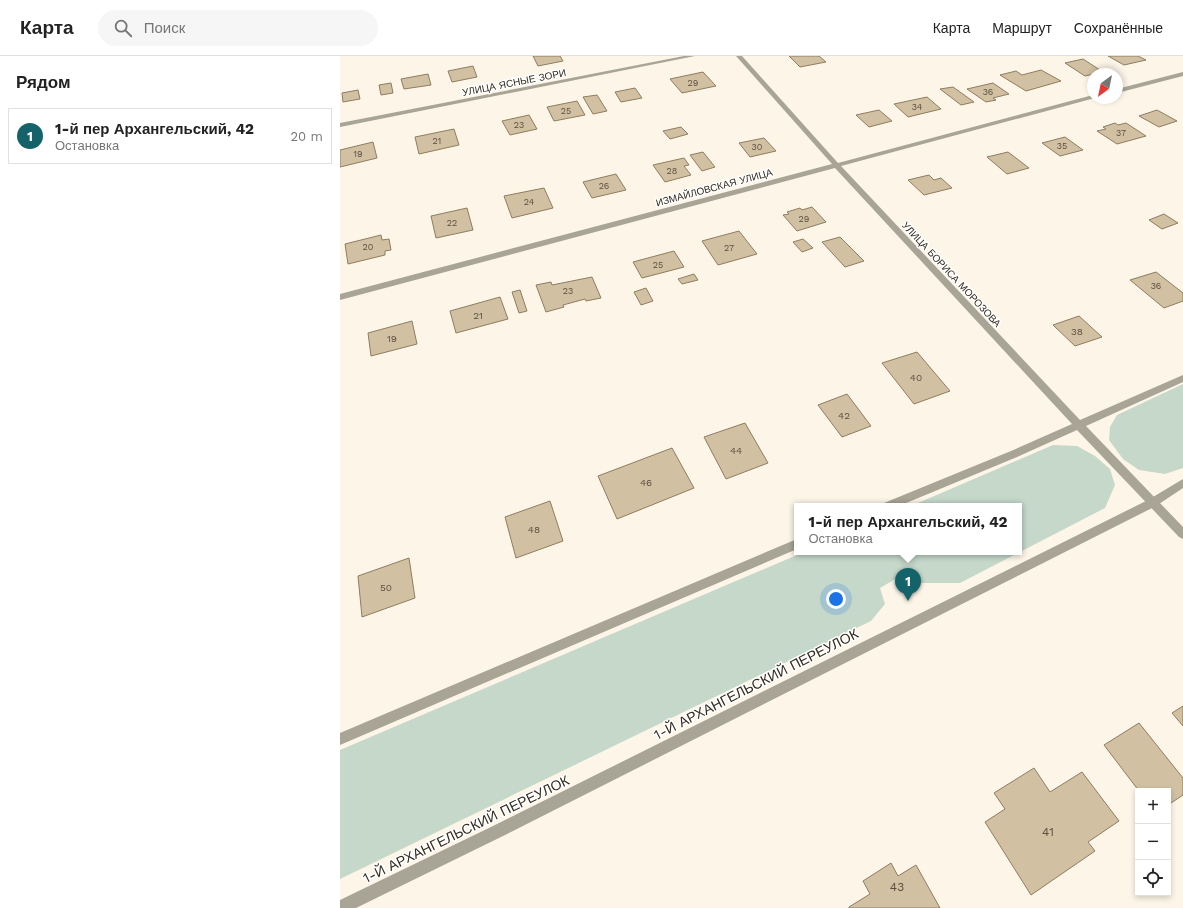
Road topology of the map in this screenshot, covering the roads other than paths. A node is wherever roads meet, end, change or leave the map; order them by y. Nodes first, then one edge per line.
1 (692, 56) edge
2 (739, 56) edge
3 (1183, 74) edge
4 (1123, 89) edge
5 (1087, 99) edge
6 (340, 126) edge
7 (836, 164) junction
8 (340, 296) edge
9 (1183, 378) edge
10 (1079, 424) junction
11 (1183, 483) edge
12 (895, 503) edge
13 (1152, 503) junction
14 (1183, 534) edge
15 (794, 545) edge
16 (340, 739) edge
17 (340, 908) edge

1 - 6 street, УЛИЦА ЯСНЫЕ ЗОРИ
2 - 7 street, УЛИЦА БОРИСА МОРОЗОВА
3 - 4 street
5 - 7 street, ИЗМАЙЛОВСКАЯ УЛИЦА
7 - 8 street, ИЗМАЙЛОВСКАЯ УЛИЦА
7 - 10 street, УЛИЦА БОРИСА МОРОЗОВА
9 - 10 street
10 - 12 street
10 - 13 street, УЛИЦА БОРИСА МОРОЗОВА
11 - 13 street, 1-Й АРХАНГЕЛЬСКИЙ ПЕРЕУЛОК
13 - 14 street, УЛИЦА БОРИСА МОРОЗОВА
13 - 17 street, 1-Й АРХАНГЕЛЬСКИЙ ПЕРЕУЛОК
15 - 16 street

